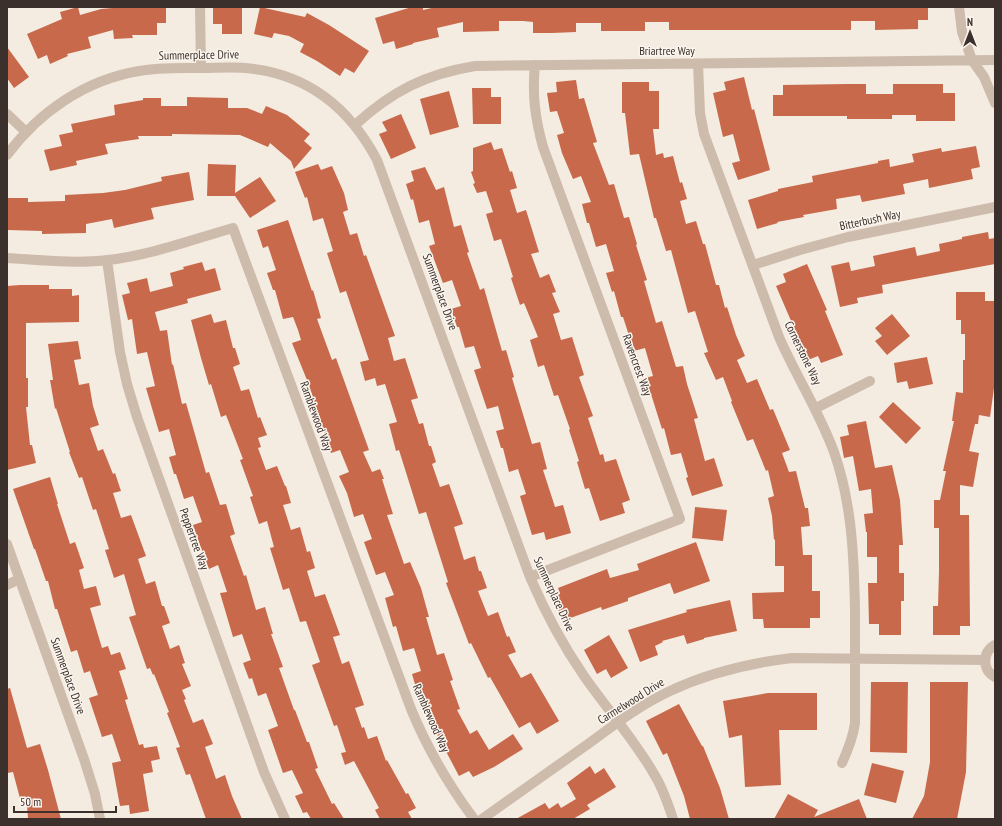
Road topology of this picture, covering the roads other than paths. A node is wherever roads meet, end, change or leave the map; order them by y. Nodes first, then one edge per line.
1 (200, 7) edge
2 (959, 7) edge
3 (972, 60) junction
4 (995, 60) edge
5 (698, 64) junction
6 (535, 65) junction
7 (201, 68) junction
8 (995, 103) edge
9 (7, 114) edge
10 (355, 125) junction
11 (26, 132) junction
12 (7, 155) edge
13 (995, 207) edge
14 (7, 258) edge
15 (107, 260) junction
16 (753, 265) junction
17 (870, 381) dead end
18 (816, 408) junction
19 (7, 544) edge
20 (530, 577) junction
21 (20, 579) junction
22 (7, 585) edge
23 (995, 645) edge
24 (856, 658) junction
25 (985, 660) junction
26 (995, 677) edge
27 (619, 722) junction
28 (842, 763) dead end
29 (100, 819) edge
30 (285, 819) edge
31 (474, 819) edge
32 (482, 819) edge
33 (673, 819) edge

1 - 7 street
2 - 3 street
3 - 4 street, Briartree Way
3 - 5 street, Briartree Way
3 - 8 street
5 - 6 street, Briartree Way
5 - 16 street, Cornerstone Way
6 - 10 street, Briartree Way
6 - 20 street, Ravencrest Way
7 - 10 street, Summerplace Drive
7 - 11 street, Summerplace Drive
9 - 11 street
10 - 20 street, Summerplace Drive
11 - 12 street, Summerplace Drive
13 - 16 street, Bitterbush Way
14 - 15 street, Ramblewood Way
15 - 30 street, Peppertree Way
15 - 31 street, Ramblewood Way
16 - 18 street, Cornerstone Way
17 - 18 street
18 - 24 street, Cornerstone Way
19 - 21 street, Summerplace Drive
20 - 27 street, Summerplace Drive
21 - 22 street
21 - 29 street, Summerplace Drive
23 - 25 street
24 - 25 street, Carmelwood Drive
24 - 27 street, Carmelwood Drive
24 - 28 street, Cornerstone Way
25 - 26 street
27 - 32 street, Carmelwood Drive
27 - 33 street, Summerplace Drive

